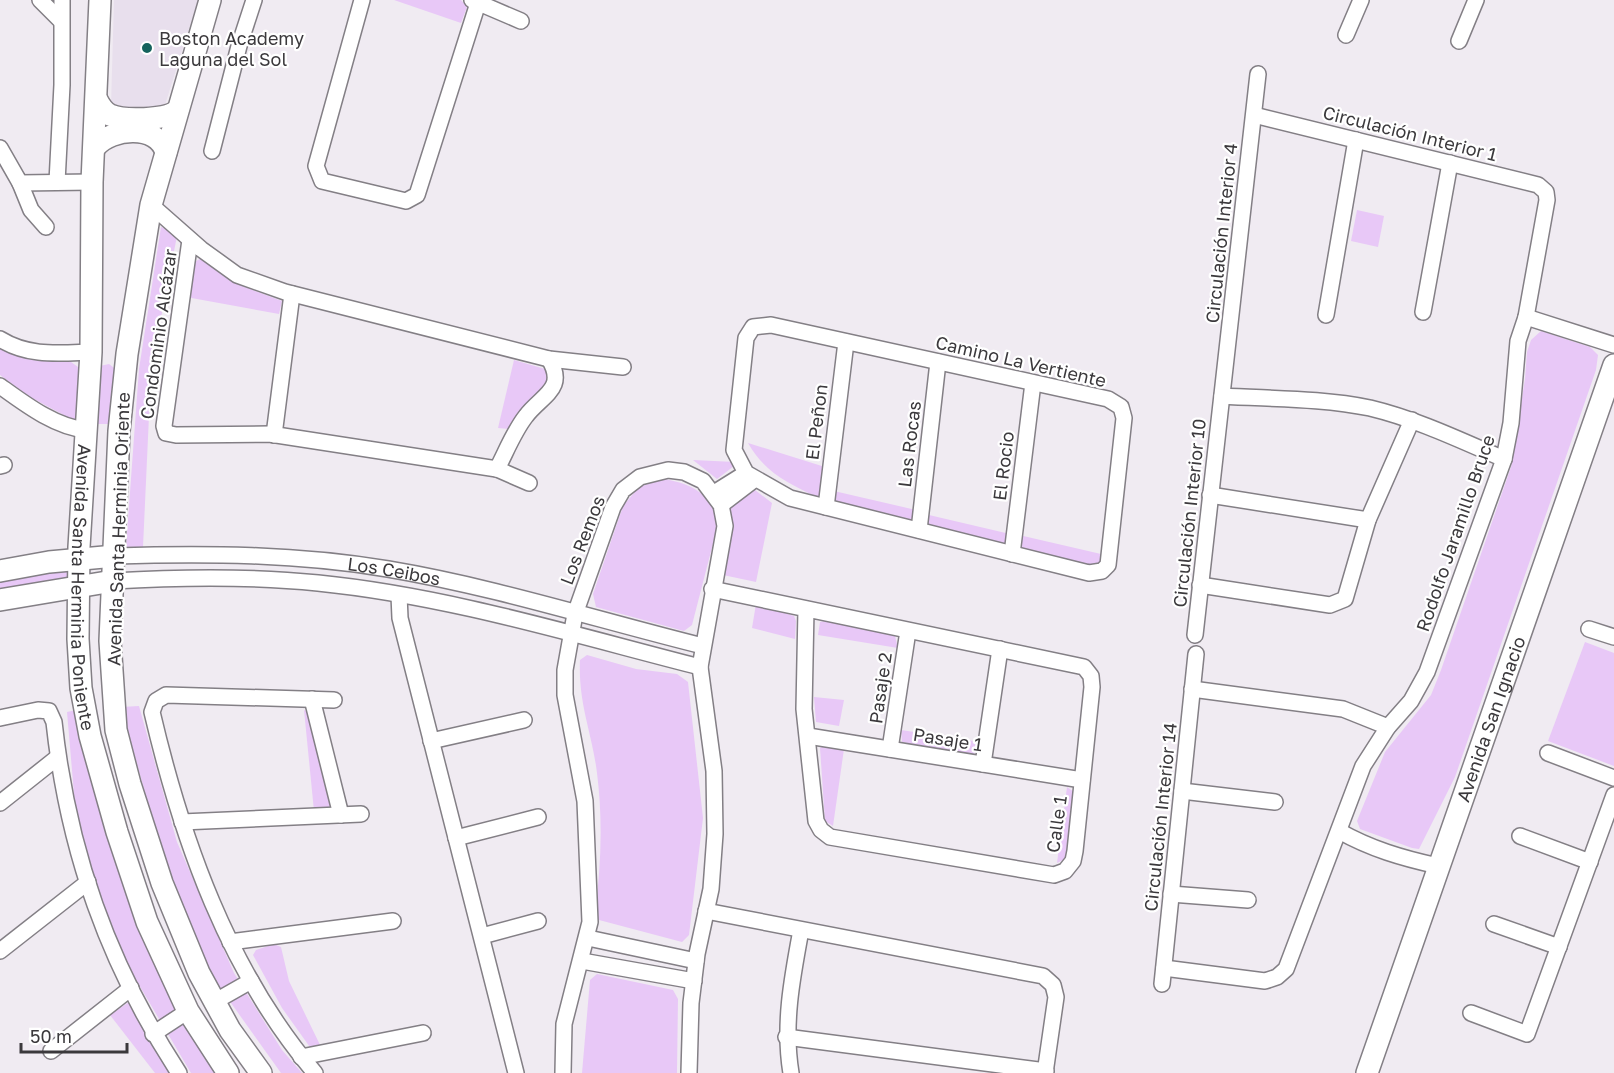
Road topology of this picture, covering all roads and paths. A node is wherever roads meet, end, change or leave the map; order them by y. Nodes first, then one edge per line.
1 (40, 0) edge
2 (62, 0) edge
3 (100, 0) edge
4 (210, 0) edge
5 (254, 0) edge
6 (362, 0) edge
7 (1361, 0) edge
8 (1476, 0) edge
9 (475, 1) edge
10 (60, 20) junction
11 (521, 21) dead end
12 (1347, 35) dead end
13 (1459, 41) dead end
14 (1258, 74) dead end
15 (98, 100) junction
16 (177, 111) junction
17 (1254, 115) junction
18 (1356, 140) junction
19 (95, 147) junction
20 (0, 148) edge
21 (212, 151) dead end
22 (166, 152) junction
23 (1450, 163) junction
24 (57, 182) junction
25 (92, 182) junction
26 (20, 183) junction
27 (1547, 200) joint
28 (151, 205) junction
29 (46, 226) dead end
30 (190, 240) junction
31 (292, 294) junction
32 (1423, 312) dead end
33 (1326, 315) dead end
34 (1526, 317) junction
35 (0, 339) edge
36 (846, 342) junction
37 (1614, 345) edge
38 (91, 352) junction
39 (127, 354) junction
40 (549, 359) junction
41 (938, 362) junction
42 (1614, 365) edge
43 (623, 367) dead end
44 (1033, 383) junction
45 (0, 386) edge
46 (1222, 396) junction
47 (1412, 420) junction
48 (86, 430) junction
49 (119, 431) junction
50 (274, 435) junction
51 (1504, 459) junction
52 (497, 469) junction
53 (750, 476) junction
54 (530, 483) dead end
55 (1210, 495) junction
56 (718, 499) junction
57 (826, 507) junction
58 (1368, 519) junction
59 (919, 530) junction
60 (1012, 554) junction
61 (115, 556) junction
62 (79, 559) junction
63 (322, 561) junction
64 (0, 571) edge
65 (113, 581) junction
66 (318, 583) junction
67 (1200, 585) junction
68 (80, 586) junction
69 (712, 589) junction
70 (399, 595) junction
71 (0, 600) edge
72 (806, 609) junction
73 (575, 614) junction
74 (1589, 629) dead end
75 (908, 632) junction
76 (570, 633) junction
77 (1194, 635) dead end
78 (1614, 637) edge
79 (703, 646) junction
80 (1000, 649) junction
81 (1196, 654) dead end
82 (700, 667) junction
83 (1192, 689) junction
84 (312, 699) junction
85 (334, 700) dead end
86 (0, 718) edge
87 (524, 720) dead end
88 (1388, 727) junction
89 (808, 736) junction
90 (431, 741) junction
91 (890, 749) junction
92 (1548, 753) dead end
93 (58, 757) junction
94 (983, 764) junction
95 (1614, 778) edge
96 (1082, 780) junction
97 (1182, 791) junction
98 (1614, 795) edge
99 (1275, 802) dead end
100 (0, 803) edge
101 (361, 814) dead end
102 (341, 815) junction
103 (538, 817) dead end
104 (182, 822) junction
105 (1339, 831) junction
106 (1520, 836) dead end
107 (456, 838) junction
108 (1590, 862) junction
109 (1438, 866) junction
110 (88, 882) junction
111 (1171, 894) junction
112 (1248, 900) dead end
113 (706, 912) junction
114 (173, 913) junction
115 (393, 921) dead end
116 (538, 921) dead end
117 (147, 922) junction
118 (1494, 924) dead end
119 (801, 930) junction
120 (482, 936) junction
121 (588, 938) junction
122 (230, 942) junction
123 (1559, 947) junction
124 (0, 951) edge
125 (582, 961) junction
126 (696, 962) junction
127 (1163, 976) joint
128 (251, 981) junction
129 (694, 981) junction
130 (131, 988) junction
131 (214, 1002) junction
132 (188, 1011) junction
133 (1471, 1013) dead end
134 (423, 1033) dead end
135 (153, 1034) junction
136 (786, 1037) junction
137 (51, 1051) dead end
138 (301, 1058) junction
139 (950, 1066) edge
140 (1046, 1072) edge
141 (179, 1073) edge
142 (228, 1073) edge
143 (261, 1073) edge
144 (315, 1073) edge
145 (516, 1073) edge
146 (563, 1073) edge
147 (689, 1073) edge
148 (791, 1073) edge
149 (1367, 1073) edge

1 - 10 street
2 - 10 street
3 - 15 street, Avenida Santa Herminia Poniente
4 - 16 street, Avenida Santa Herminia Oriente
5 - 21 street
6 - 9 street
7 - 12 street
8 - 13 street
9 - 11 street
10 - 24 street
14 - 17 street, Circulación Interior 4
15 - 16 street
15 - 19 street, Avenida Santa Herminia Poniente
16 - 22 street, Avenida Santa Herminia Oriente
17 - 18 street, Circulación Interior 1
17 - 46 street, Circulación Interior 4
18 - 23 street, Circulación Interior 1
18 - 33 street
19 - 22 street
19 - 25 street, Avenida Santa Herminia Poniente
20 - 26 street
22 - 28 street, Avenida Santa Herminia Oriente
23 - 27 street, Circulación Interior 1
23 - 32 street
24 - 25 street
24 - 26 street
25 - 38 street, Avenida Santa Herminia Poniente
26 - 29 street
27 - 34 street, Rodolfo Jaramillo Bruce
28 - 30 street, Condominio Alcázar
28 - 39 street, Avenida Santa Herminia Oriente
30 - 31 street, Condominio Alcázar
30 - 50 street, Condominio Alcázar
31 - 40 street, Condominio Alcázar
31 - 50 street
34 - 37 street
34 - 51 street, Rodolfo Jaramillo Bruce
35 - 38 street
36 - 41 street, Camino La Vertiente
36 - 53 street, Camino La Vertiente
36 - 57 street, El Peñon
38 - 39 street
38 - 48 street, Avenida Santa Herminia Poniente
39 - 49 street, Avenida Santa Herminia Oriente
40 - 43 street, Condominio Alcázar
40 - 52 street
41 - 44 street, Camino La Vertiente
41 - 59 street, Las Rocas
42 - 109 street, Avenida San Ignacio
44 - 60 street, El Rocio
44 - 60 street, Camino La Vertiente
45 - 48 street
46 - 47 street
46 - 55 street, Circulación Interior 10
47 - 51 street
47 - 58 street
48 - 49 street
48 - 62 street, Avenida Santa Herminia Poniente
49 - 61 street, Avenida Santa Herminia Oriente
50 - 52 street, Condominio Alcázar
51 - 88 street, Rodolfo Jaramillo Bruce
52 - 54 street, Condominio Alcázar
53 - 56 street
53 - 57 street, Camino La Vertiente
55 - 58 street
55 - 67 street, Circulación Interior 10
56 - 69 street
56 - 73 street, Los Remos
57 - 59 street, Camino La Vertiente
58 - 67 street
59 - 60 street, Camino La Vertiente
61 - 62 street, Los Ceibos
61 - 63 street, Los Ceibos
61 - 65 street, Avenida Santa Herminia Oriente
62 - 64 street, Los Ceibos
62 - 68 street, Avenida Santa Herminia Poniente
63 - 66 street
63 - 73 street, Los Ceibos
65 - 66 street, Los Ceibos
65 - 68 street, Los Ceibos
65 - 114 street, Avenida Santa Herminia Oriente
66 - 70 street, Los Ceibos
67 - 77 street, Circulación Interior 10
68 - 71 street, Los Ceibos
68 - 117 street, Avenida Santa Herminia Poniente
69 - 72 street, Calle 1
69 - 79 street
70 - 76 street, Los Ceibos
70 - 90 street
72 - 75 street, Calle 1
72 - 89 street, Calle 1
73 - 76 street, Los Remos
73 - 79 street, Los Ceibos
74 - 78 street
75 - 80 street, Calle 1
75 - 91 street, Pasaje 2
76 - 82 street, Los Ceibos
76 - 121 street, Los Remos
79 - 82 street
80 - 94 street
80 - 96 street, Calle 1
81 - 83 street, Circulación Interior 14
82 - 113 street
83 - 88 street
83 - 97 street, Circulación Interior 14
84 - 85 street
84 - 102 street
84 - 104 street
86 - 93 street
87 - 90 street
88 - 105 street, Rodolfo Jaramillo Bruce
89 - 91 street, Pasaje 1
89 - 96 street, Calle 1
90 - 107 street
91 - 94 street, Pasaje 1
92 - 95 street
93 - 100 street
93 - 110 street
94 - 96 street, Pasaje 1
97 - 99 street
97 - 111 street, Circulación Interior 14
98 - 108 street
101 - 102 street
102 - 104 street
103 - 107 street
104 - 122 street
105 - 109 street
105 - 127 street, Rodolfo Jaramillo Bruce
106 - 108 street
107 - 120 street
108 - 123 street
109 - 149 street, Avenida San Ignacio
110 - 124 street
110 - 130 street
111 - 112 street
111 - 127 street, Circulación Interior 14
113 - 119 street
113 - 126 street
114 - 117 street
114 - 131 street, Avenida Santa Herminia Oriente
115 - 122 street
116 - 120 street
117 - 132 street, Avenida Santa Herminia Poniente
118 - 123 street
119 - 136 street
119 - 140 street
120 - 145 street
121 - 125 street, Los Remos
121 - 126 street
122 - 128 street
123 - 133 street
125 - 129 street
125 - 146 street, Los Remos
126 - 129 street
128 - 131 street
128 - 138 street
129 - 147 street
130 - 135 street
130 - 137 street
131 - 143 street, Avenida Santa Herminia Oriente
132 - 135 street
132 - 142 street, Avenida Santa Herminia Poniente
134 - 138 street
135 - 141 street
136 - 139 street
136 - 148 street
138 - 144 street
139 - 140 street

